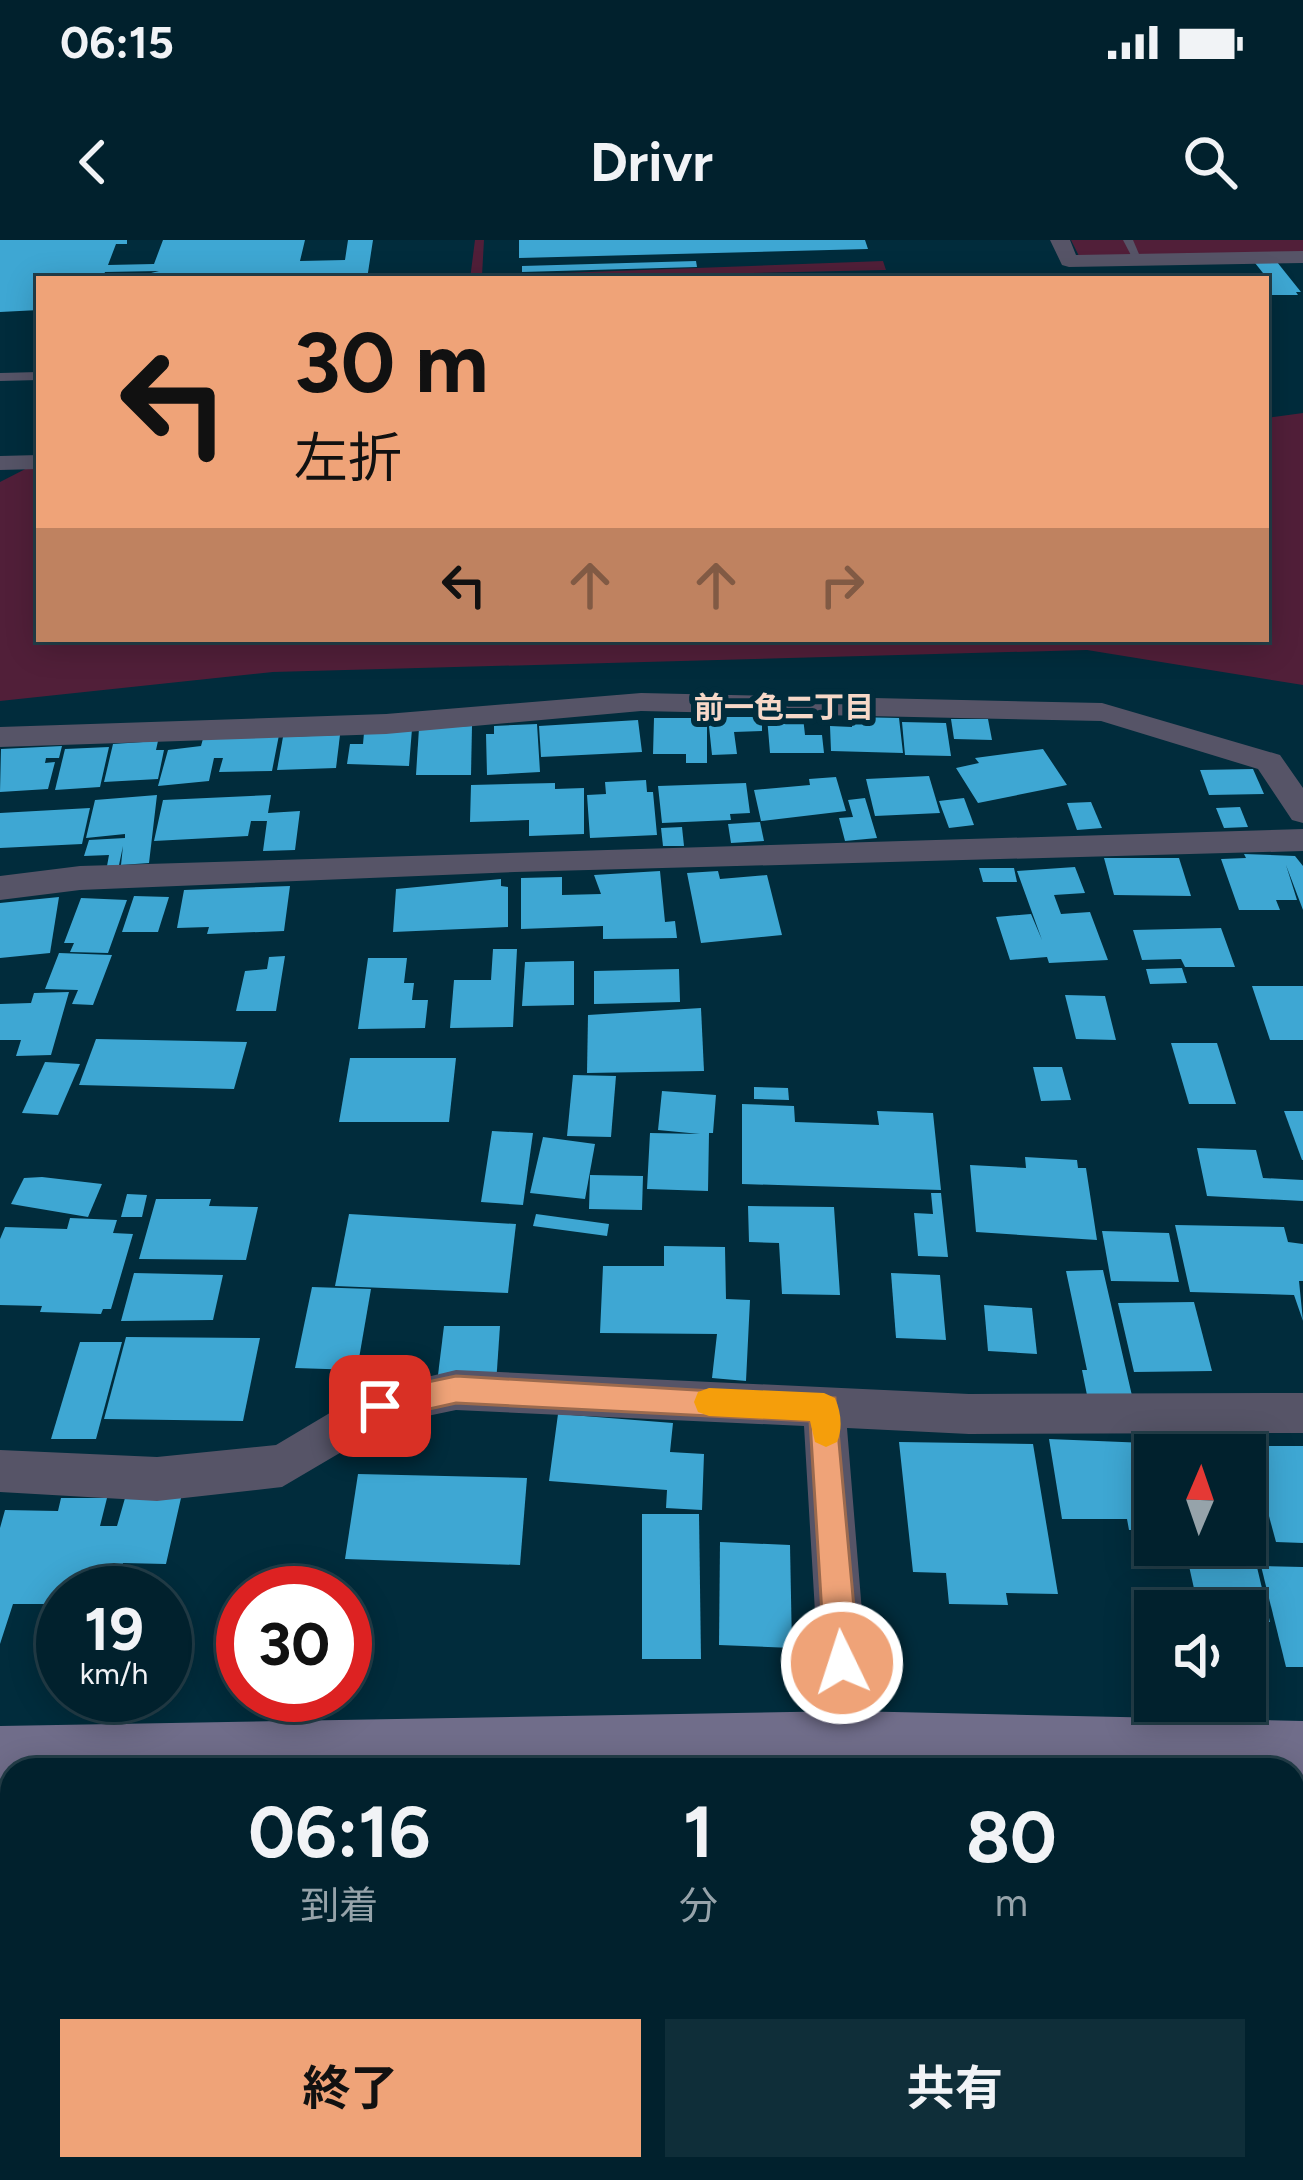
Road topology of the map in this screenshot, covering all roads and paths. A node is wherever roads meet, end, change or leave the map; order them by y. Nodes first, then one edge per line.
1 (1060, 240) edge
2 (1133, 249) edge
3 (1303, 257) edge
4 (36, 376) edge
5 (0, 377) edge
6 (36, 462) edge
7 (0, 463) edge
8 (0, 737) edge
9 (1303, 812) edge
10 (1303, 840) edge
11 (0, 888) edge
12 (824, 1408) junction
13 (1303, 1413) edge
14 (0, 1471) edge
15 (848, 1748) junction
16 (1303, 1757) edge
17 (242, 1758) edge

1 - 2 street
2 - 3 street
4 - 5 lane
6 - 7 street
8 - 9 street
10 - 11 street
12 - 13 street
12 - 14 street
12 - 15 street
15 - 16 main road
15 - 17 main road

